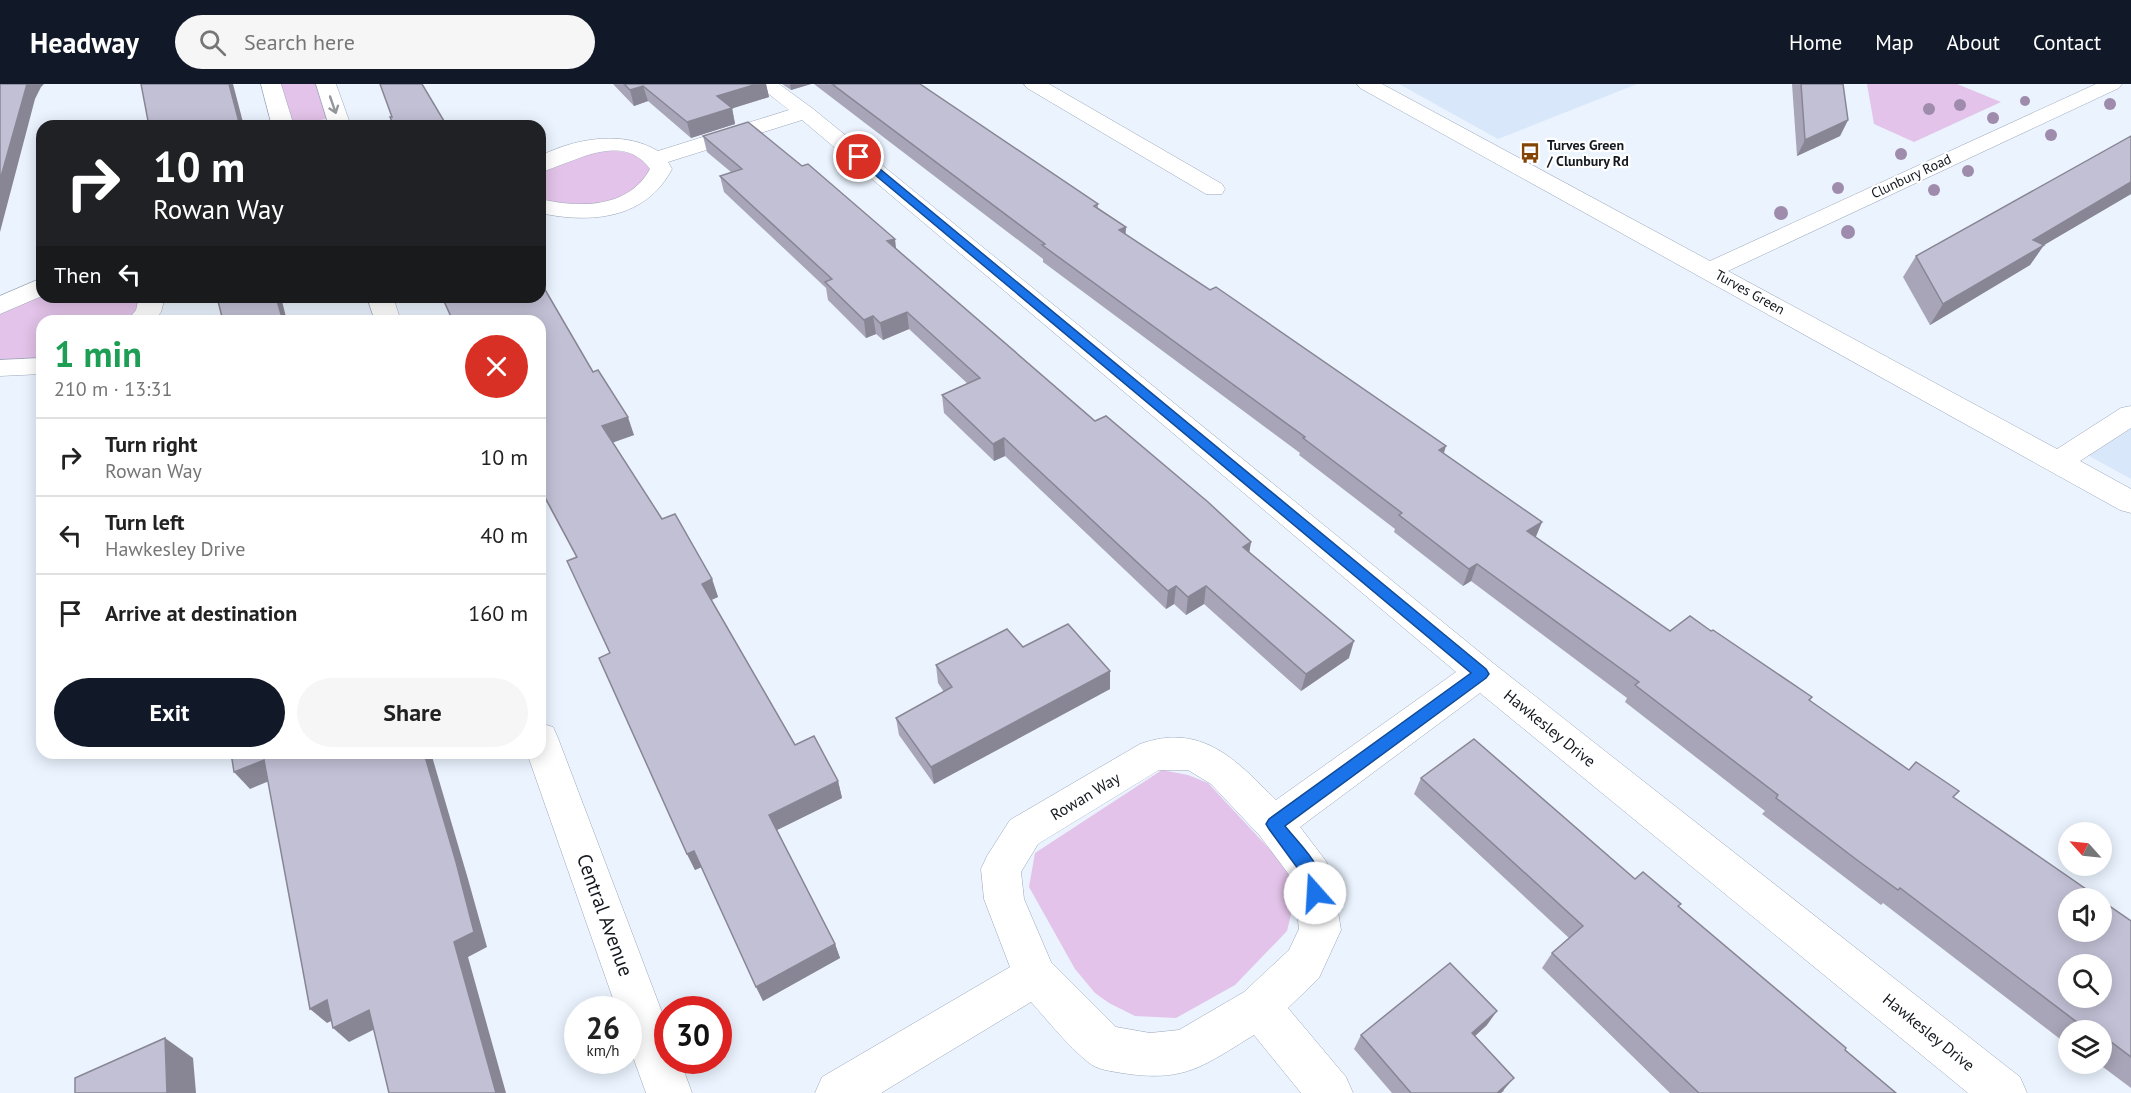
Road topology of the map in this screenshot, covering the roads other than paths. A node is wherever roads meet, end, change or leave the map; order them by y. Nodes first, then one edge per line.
1 (271, 84) edge
2 (326, 84) edge
3 (766, 84) edge
4 (1034, 84) edge
5 (1367, 84) edge
6 (2112, 84) edge
7 (805, 112) junction
8 (281, 120) edge
9 (338, 120) edge
10 (656, 159) junction
11 (546, 162) edge
12 (1214, 189) dead end
13 (546, 208) edge
14 (1710, 270) junction
15 (36, 289) edge
16 (0, 306) edge
17 (36, 366) edge
18 (0, 368) edge
19 (2131, 415) edge
20 (2059, 462) junction
21 (2131, 502) edge
22 (1481, 674) junction
23 (546, 755) edge
24 (1274, 824) junction
25 (1035, 976) junction
26 (1258, 1007) junction
27 (669, 1093) edge
28 (838, 1093) edge
29 (1330, 1093) edge
30 (2004, 1093) edge

1 - 8 street
2 -> 9 street
3 - 7 street, Hawkesley Drive
4 - 12 street
5 - 14 street, Turves Green
6 - 14 street, Clunbury Road
7 - 10 street
7 - 22 street, Hawkesley Drive
10 - 11 street
10 - 13 street
14 - 20 street, Turves Green
15 - 16 street
17 - 18 street
19 - 20 street
20 - 21 street, Turves Green
22 - 24 street
22 - 30 street, Hawkesley Drive
23 - 27 street, Central Avenue
24 - 25 street, Rowan Way
24 - 26 street, Rowan Way
25 - 26 street, Rowan Way
25 - 28 street
26 - 29 street

